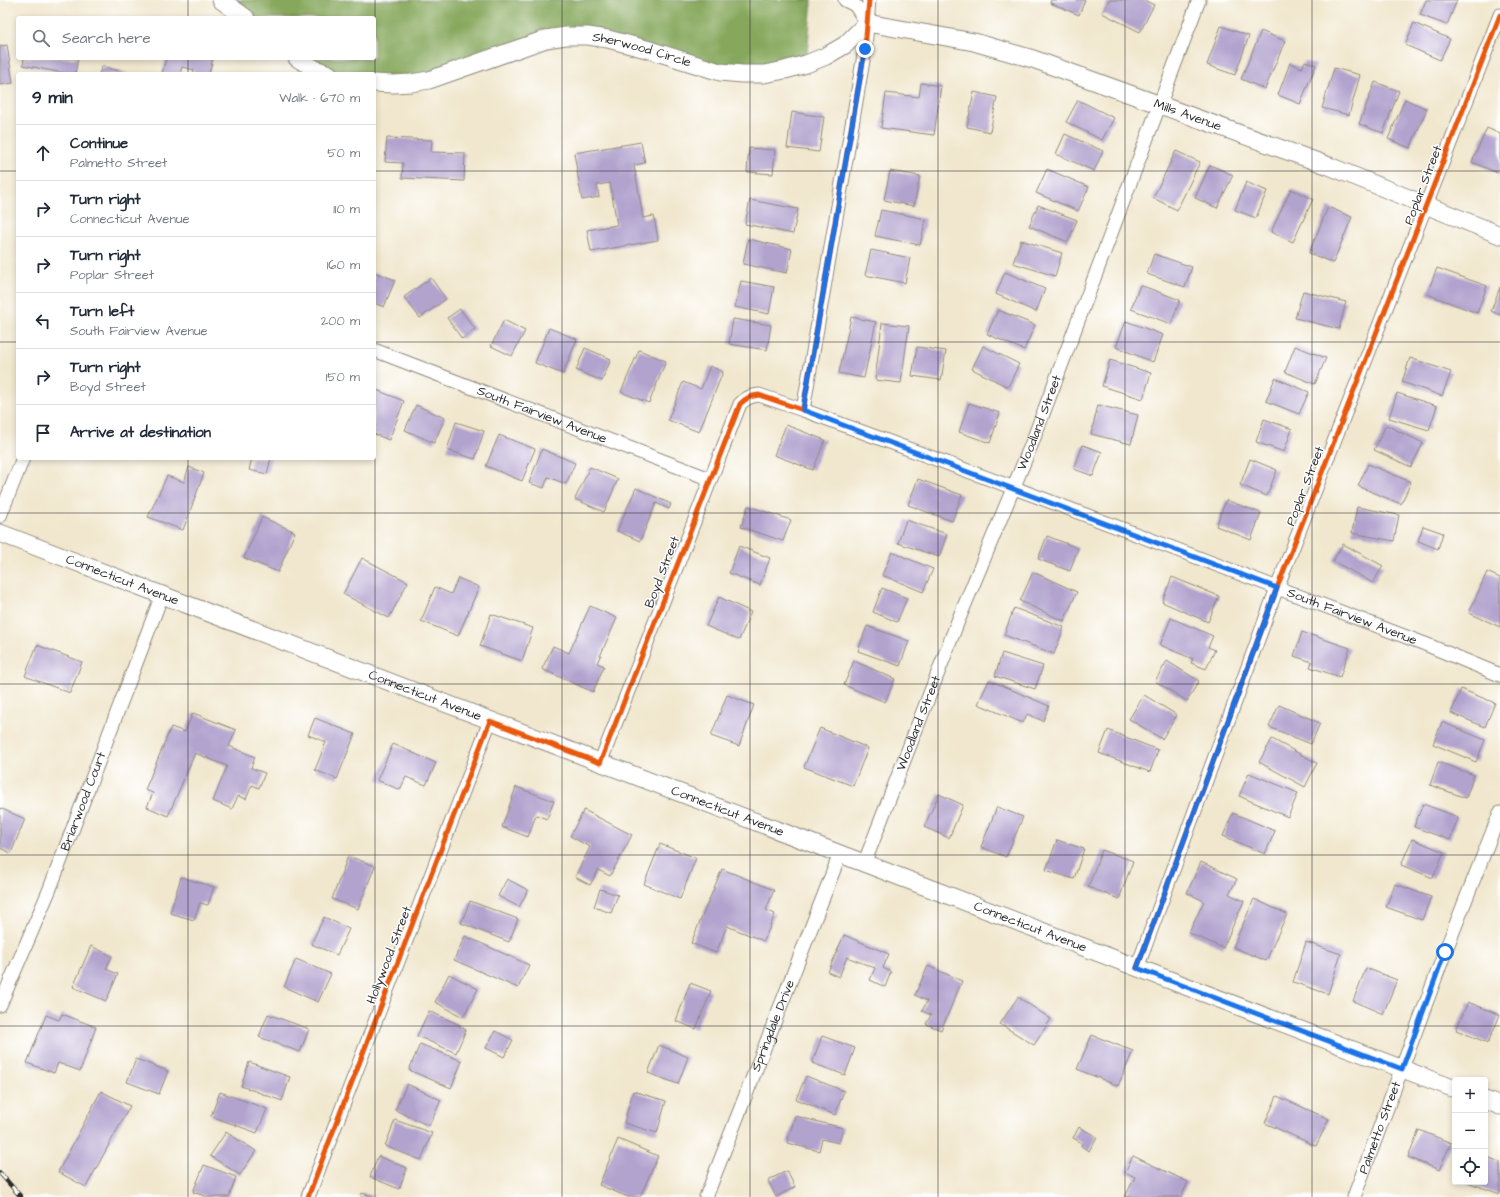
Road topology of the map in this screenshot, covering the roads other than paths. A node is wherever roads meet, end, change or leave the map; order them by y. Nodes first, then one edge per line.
1 (220, 0) edge
2 (845, 0) edge
3 (869, 0) edge
4 (1198, 0) edge
5 (1500, 15) edge
6 (243, 16) edge
7 (867, 23) junction
8 (301, 60) edge
9 (324, 72) edge
10 (376, 83) edge
11 (1160, 104) junction
12 (1427, 206) junction
13 (1500, 235) edge
14 (376, 351) edge
15 (753, 396) joint
16 (803, 410) junction
17 (23, 460) edge
18 (710, 479) junction
19 (1013, 488) junction
20 (0, 516) edge
21 (0, 533) edge
22 (1277, 588) junction
23 (162, 596) junction
24 (1500, 675) edge
25 (490, 721) junction
26 (600, 763) junction
27 (1500, 813) edge
28 (840, 854) junction
29 (864, 864) junction
30 (1137, 968) junction
31 (0, 1005) edge
32 (1402, 1069) junction
33 (1452, 1088) edge
34 (1488, 1101) edge
35 (1500, 1106) edge
36 (308, 1197) edge
37 (706, 1197) edge
38 (1354, 1197) edge

1 - 6 street
2 - 7 street
3 - 7 street
4 - 11 street, Woodland Street
5 - 12 street, Poplar Street
7 - 10 street, Sherwood Circle
7 - 11 street, Mills Avenue
7 - 16 street
8 - 9 street
11 - 12 street, Mills Avenue
11 - 19 street, Woodland Street
12 - 13 street, Mills Avenue
12 - 22 street, Poplar Street
14 - 18 street, South Fairview Avenue
15 - 16 street, South Fairview Avenue
15 - 18 street, Boyd Street
16 - 19 street, South Fairview Avenue
17 - 20 street
18 - 26 street, Boyd Street
19 - 22 street, South Fairview Avenue
19 - 29 street, Woodland Street
21 - 23 street, Connecticut Avenue
22 - 24 street, South Fairview Avenue
22 - 30 street, Poplar Street
23 - 25 street, Connecticut Avenue
23 - 31 street, Briarwood Court
25 - 26 street, Connecticut Avenue
25 - 36 street, Hollywood Street
26 - 28 street, Connecticut Avenue
27 - 32 street, Palmetto Street
28 - 29 street, Connecticut Avenue
28 - 37 street, Springdale Drive
29 - 30 street, Connecticut Avenue
30 - 32 street, Connecticut Avenue
32 - 33 street, Connecticut Avenue
32 - 38 street, Palmetto Street
34 - 35 street

